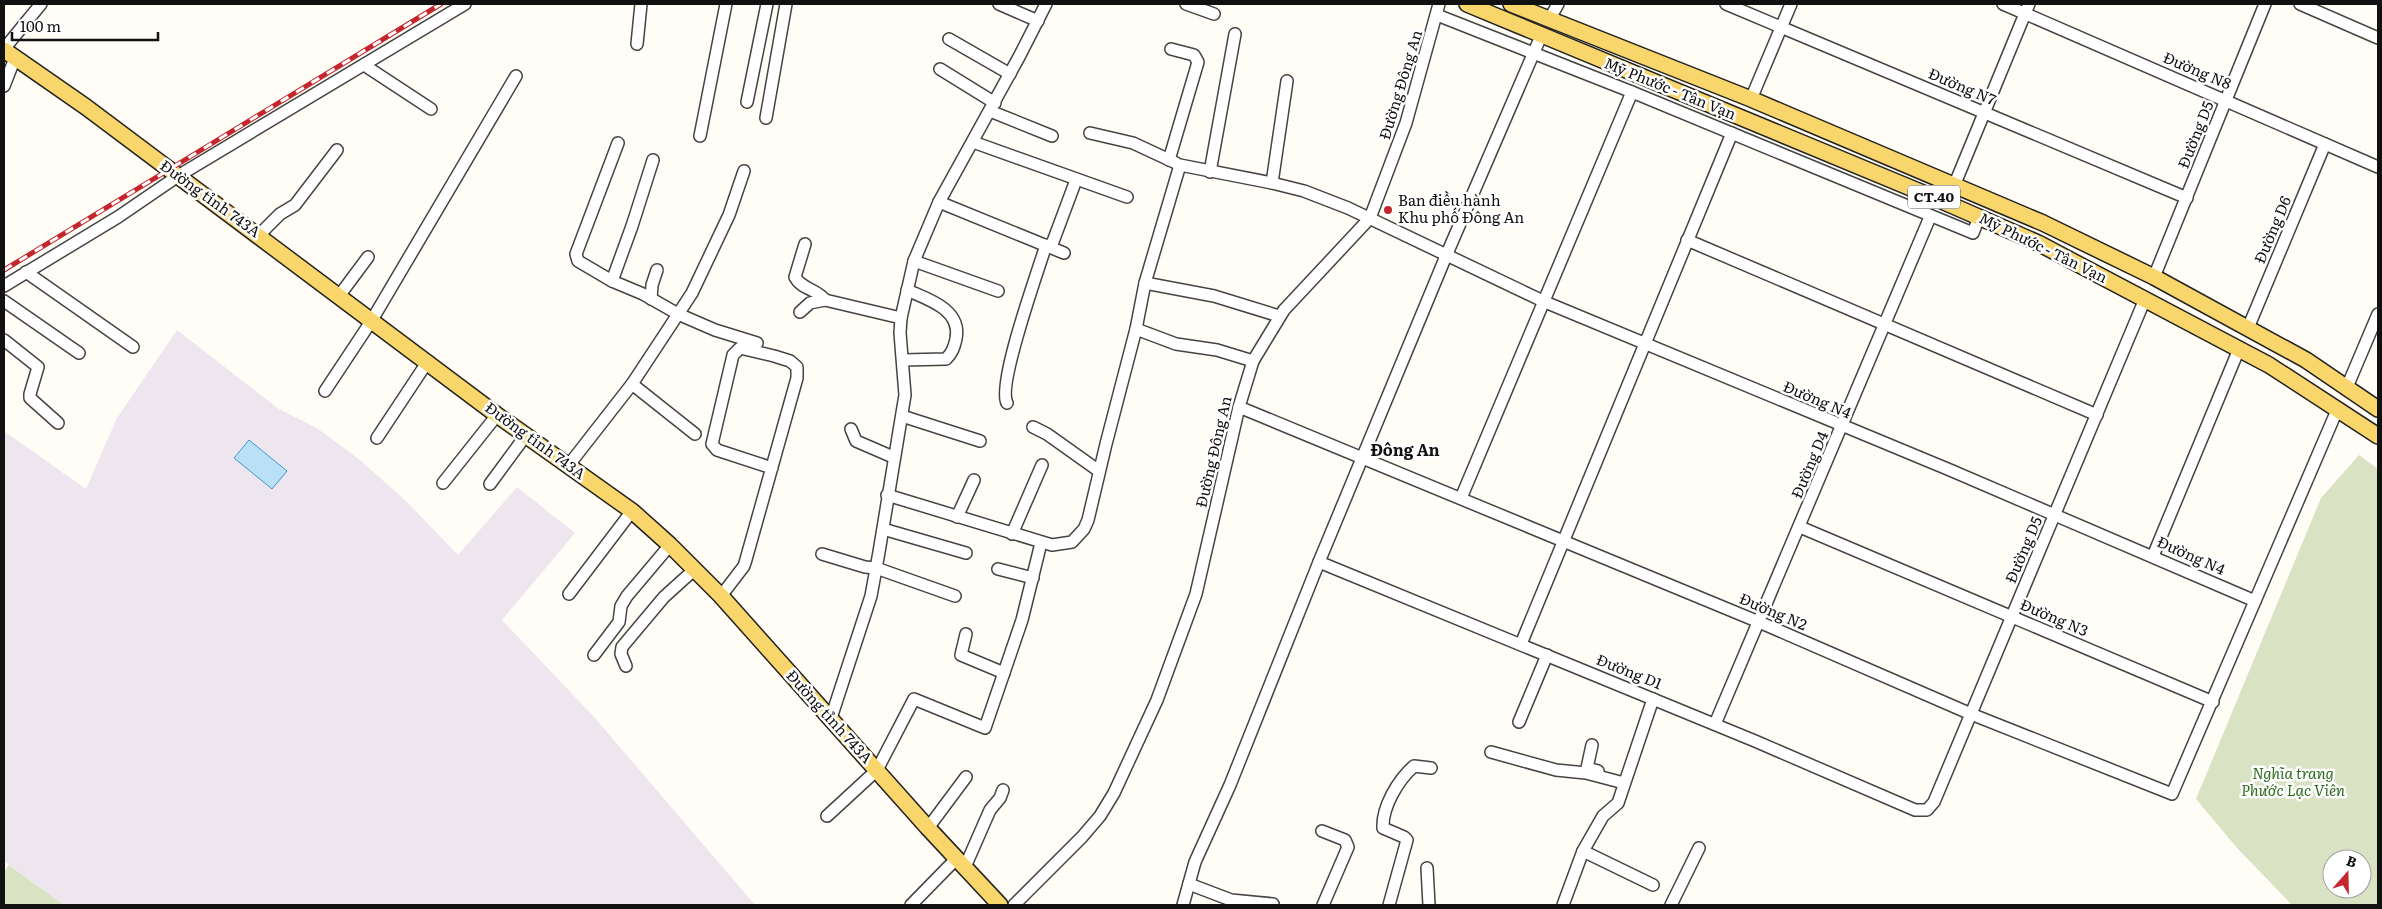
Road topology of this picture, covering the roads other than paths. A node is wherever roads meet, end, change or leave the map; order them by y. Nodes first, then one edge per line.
1 (41, 4) edge
2 (465, 4) edge
3 (641, 4) edge
4 (726, 4) edge
5 (767, 4) edge
6 (786, 4) edge
7 (999, 4) edge
8 (1046, 4) edge
9 (1186, 4) edge
10 (1467, 4) edge
11 (1510, 4) edge
12 (1558, 4) edge
13 (1726, 4) edge
14 (1790, 4) edge
15 (2003, 4) edge
16 (2265, 4) edge
17 (2300, 4) edge
18 (2027, 9) edge
19 (1438, 10) edge
20 (1214, 14) dead end
21 (1549, 20) junction
22 (1038, 21) junction
23 (1782, 27) junction
24 (1235, 34) dead end
25 (1541, 36) junction
26 (950, 38) dead end
27 (2378, 38) edge
28 (637, 44) dead end
29 (1171, 49) dead end
30 (8, 52) edge
31 (1534, 53) junction
32 (364, 65) junction
33 (940, 69) dead end
34 (1010, 74) junction
35 (516, 76) dead end
36 (1287, 81) dead end
37 (4, 86) edge
38 (1632, 92) junction
39 (1751, 99) junction
40 (2227, 100) junction
41 (747, 102) dead end
42 (992, 107) junction
43 (431, 109) dead end
44 (1984, 113) junction
45 (766, 118) dead end
46 (1090, 133) dead end
47 (1732, 133) junction
48 (700, 136) dead end
49 (1052, 136) dead end
50 (973, 142) junction
51 (618, 143) dead end
52 (2325, 144) junction
53 (337, 150) dead end
54 (652, 160) dead end
55 (1175, 162) junction
56 (2378, 167) edge
57 (744, 171) dead end
58 (1210, 172) junction
59 (178, 176) junction
60 (1076, 180) junction
61 (1272, 182) junction
62 (1954, 186) junction
63 (1127, 197) dead end
64 (2187, 198) junction
65 (939, 202) junction
66 (1930, 217) junction
67 (1979, 217) junction
68 (1370, 218) junction
69 (259, 236) junction
70 (1687, 240) junction
71 (805, 244) dead end
72 (1048, 246) junction
73 (1064, 253) dead end
74 (1446, 256) junction
75 (368, 257) dead end
76 (914, 261) junction
77 (657, 270) dead end
78 (26, 272) junction
79 (2154, 277) junction
80 (612, 281) junction
81 (1144, 283) junction
82 (4, 286) edge
83 (907, 290) junction
84 (998, 291) dead end
85 (339, 296) junction
86 (651, 299) junction
87 (2145, 299) junction
88 (825, 300) junction
89 (4, 301) edge
90 (1545, 302) junction
91 (800, 312) dead end
92 (678, 314) junction
93 (2378, 314) edge
94 (1279, 316) junction
95 (901, 318) junction
96 (372, 320) junction
97 (1885, 324) junction
98 (2248, 328) junction
99 (1136, 330) junction
100 (4, 340) edge
101 (757, 343) dead end
102 (1645, 344) junction
103 (133, 347) dead end
104 (2239, 349) junction
105 (80, 353) dead end
106 (903, 360) junction
107 (428, 361) junction
108 (1253, 361) junction
109 (632, 384) junction
110 (2347, 387) junction
111 (325, 390) dead end
112 (1007, 403) dead end
113 (1239, 407) junction
114 (2338, 408) junction
115 (2378, 410) edge
116 (2097, 414) junction
117 (497, 415) junction
118 (902, 416) junction
119 (58, 423) dead end
120 (1033, 427) dead end
121 (1842, 427) junction
122 (851, 429) dead end
123 (695, 434) dead end
124 (526, 435) junction
125 (2378, 436) edge
126 (377, 438) dead end
127 (980, 441) dead end
128 (893, 457) junction
129 (1362, 458) junction
130 (1042, 465) dead end
131 (568, 466) junction
132 (772, 468) junction
133 (1099, 471) junction
134 (974, 480) dead end
135 (442, 483) dead end
136 (490, 484) dead end
137 (888, 495) junction
138 (1461, 498) junction
139 (632, 511) junction
140 (2055, 515) junction
141 (957, 517) junction
142 (1800, 527) junction
143 (883, 529) junction
144 (1012, 534) junction
145 (1563, 541) junction
146 (1041, 543) junction
147 (670, 545) junction
148 (966, 553) dead end
149 (822, 554) dead end
150 (2153, 556) junction
151 (1319, 562) junction
152 (876, 568) junction
153 (696, 569) junction
154 (998, 569) dead end
155 (1033, 578) junction
156 (569, 594) dead end
157 (721, 596) junction
158 (955, 596) dead end
159 (2255, 601) junction
160 (2012, 617) junction
161 (1759, 622) junction
162 (966, 634) dead end
163 (1521, 644) junction
164 (594, 655) dead end
165 (1547, 655) junction
166 (626, 666) dead end
167 (1004, 673) junction
168 (1653, 698) junction
169 (2213, 702) junction
170 (1971, 714) junction
171 (831, 718) junction
172 (1519, 722) dead end
173 (1715, 724) junction
174 (1592, 745) dead end
175 (1491, 752) dead end
176 (1431, 768) dead end
177 (877, 770) junction
178 (966, 777) dead end
179 (1625, 781) junction
180 (1003, 790) dead end
181 (1927, 810) joint
182 (827, 816) dead end
183 (928, 828) junction
184 (1322, 831) dead end
185 (1699, 848) dead end
186 (1583, 851) junction
187 (961, 862) junction
188 (1427, 868) dead end
189 (1189, 884) junction
190 (1653, 885) dead end
191 (1273, 904) edge
192 (911, 905) edge
193 (1000, 905) edge
194 (1014, 905) edge
195 (1183, 905) edge
196 (1323, 905) edge
197 (1389, 905) edge
198 (1429, 905) edge
199 (1563, 905) edge
200 (1671, 905) edge

1 - 30 street
2 - 32 street
3 - 28 street
4 - 48 street
5 - 41 street
6 - 45 street
7 - 22 street
8 - 22 street
9 - 20 street
10 - 25 main road, Mỹ Phước - Tân Vạn / CT.40
11 - 21 main road, Mỹ Phước - Tân Vạn / CT.40
12 - 21 street
13 - 23 street, Đường N7
14 - 23 street
15 - 18 street, Đường N8
16 - 40 street, Đường D5
17 - 27 street
18 - 40 street, Đường N8
18 - 44 street
19 - 31 street
19 - 68 street, Đường Đông An
21 - 25 main road
21 - 39 main road, Mỹ Phước - Tân Vạn / CT.40
22 - 34 street
23 - 39 street
23 - 44 street, Đường N7
24 - 58 street
25 - 31 street
25 - 67 main road, Mỹ Phước - Tân Vạn / CT.40
26 - 34 street
29 - 55 street
30 - 37 street
30 - 59 main road, Đường tỉnh 743A
31 - 38 street
31 - 74 street
32 - 43 street
32 - 59 street
33 - 42 street
34 - 42 street
35 - 96 street
36 - 61 street
38 - 47 street
38 - 90 street
39 - 62 main road, Mỹ Phước - Tân Vạn / CT.40
40 - 52 street, Đường N8
40 - 64 street, Đường D5
42 - 49 street
42 - 50 street
44 - 62 street
44 - 64 street, Đường N7
46 - 55 street, Đường N4
47 - 66 street
47 - 70 street
50 - 60 street
50 - 65 street
51 - 80 street
52 - 56 street, Đường N8
52 - 98 street, Đường D6
53 - 69 street
54 - 80 street
55 - 58 street, Đường N4
55 - 81 street
57 - 92 street
58 - 61 street, Đường N4
59 - 69 main road, Đường tỉnh 743A
59 - 78 street
60 - 63 street
60 - 72 street
61 - 68 street, Đường N4
62 - 79 main road, Mỹ Phước - Tân Vạn / CT.40
64 - 79 street, Đường D5
65 - 72 street
65 - 76 street
66 - 67 street
66 - 97 street, Đường D4
67 - 87 main road, Mỹ Phước - Tân Vạn / CT.40
68 - 74 street, Đường N4
68 - 94 street, Đường Đông An
69 - 85 main road, Đường tỉnh 743A
70 - 97 street
70 - 102 street
71 - 88 street
72 - 73 street
72 - 112 street
74 - 90 street, Đường N4
74 - 129 street
75 - 85 street
76 - 83 street
76 - 84 street
77 - 86 street
78 - 82 street
78 - 103 street
79 - 98 main road, Mỹ Phước - Tân Vạn / CT.40
80 - 86 street
81 - 94 street
81 - 99 street
83 - 95 street
83 - 106 street
85 - 96 main road, Đường tỉnh 743A
86 - 92 street
87 - 104 main road, Mỹ Phước - Tân Vạn / CT.40
87 - 116 street, Đường D5
88 - 91 street
88 - 95 street
89 - 105 street
90 - 102 street, Đường N4
90 - 138 street
92 - 101 street
92 - 109 street
93 - 110 street
94 - 108 street, Đường Đông An
95 - 106 street
96 - 107 main road, Đường tỉnh 743A
96 - 111 street
97 - 116 street
97 - 121 street, Đường D4
98 - 110 main road, Mỹ Phước - Tân Vạn / CT.40
99 - 108 street
99 - 133 street
100 - 119 street
102 - 121 street, Đường N4
102 - 145 street
104 - 114 main road, Mỹ Phước - Tân Vạn / CT.40
104 - 150 street
106 - 118 street
107 - 117 main road, Đường tỉnh 743A
107 - 126 street
108 - 113 street, Đường Đông An
109 - 123 street
109 - 131 street
110 - 115 main road, Mỹ Phước - Tân Vạn / CT.40
113 - 129 street, Đường N2
113 - 194 street, Đường Đông An
114 - 125 main road, Mỹ Phước - Tân Vạn / CT.40
114 - 159 street
116 - 140 street, Đường D5
117 - 124 main road, Đường tỉnh 743A
117 - 135 street
118 - 127 street
118 - 128 street
120 - 133 street
121 - 140 street, Đường N4
121 - 142 street, Đường D4
122 - 128 street
124 - 131 main road, Đường tỉnh 743A
124 - 136 street
128 - 137 street
129 - 138 street, Đường N2
129 - 151 street
130 - 144 street
131 - 139 main road, Đường tỉnh 743A
132 - 132 street
132 - 157 street
133 - 146 street
134 - 141 street
137 - 141 street
137 - 143 street
138 - 145 street, Đường N2
139 - 147 main road, Đường tỉnh 743A
139 - 156 street
140 - 150 street, Đường N4
140 - 160 street, Đường D5
141 - 144 street
142 - 160 street, Đường N3
142 - 161 street, Đường D4
143 - 148 street
143 - 152 street
144 - 146 street
145 - 161 street, Đường N2
145 - 163 street
146 - 155 street
147 - 153 main road, Đường tỉnh 743A
147 - 164 street
149 - 152 street
150 - 159 street, Đường N4
151 - 163 street, Đường D1
151 - 189 street
152 - 158 street
152 - 171 street
153 - 157 main road, Đường tỉnh 743A
153 - 166 street
154 - 155 street
155 - 167 street
157 - 171 main road, Đường tỉnh 743A
159 - 169 street
160 - 169 street, Đường N3
160 - 170 street, Đường D5
161 - 170 street, Đường N2
161 - 173 street, Đường D4
162 - 167 street
163 - 165 street, Đường D1
165 - 168 street, Đường D1
165 - 172 street
167 - 177 street
168 - 173 street, Đường D1
168 - 179 street
169 - 170 street, Đường N2
170 - 181 street, Đường D5
171 - 177 main road, Đường tỉnh 743A
173 - 181 street, Đường D1
174 - 179 street
175 - 179 street
176 - 197 street
177 - 182 street
177 - 183 main road, Đường tỉnh 743A
178 - 183 street
179 - 186 street
180 - 187 street
183 - 187 main road, Đường tỉnh 743A
184 - 196 street
185 - 200 street
186 - 190 street
186 - 199 street
187 - 192 street
187 - 193 main road, Đường tỉnh 743A
188 - 198 street
189 - 191 street
189 - 195 street

